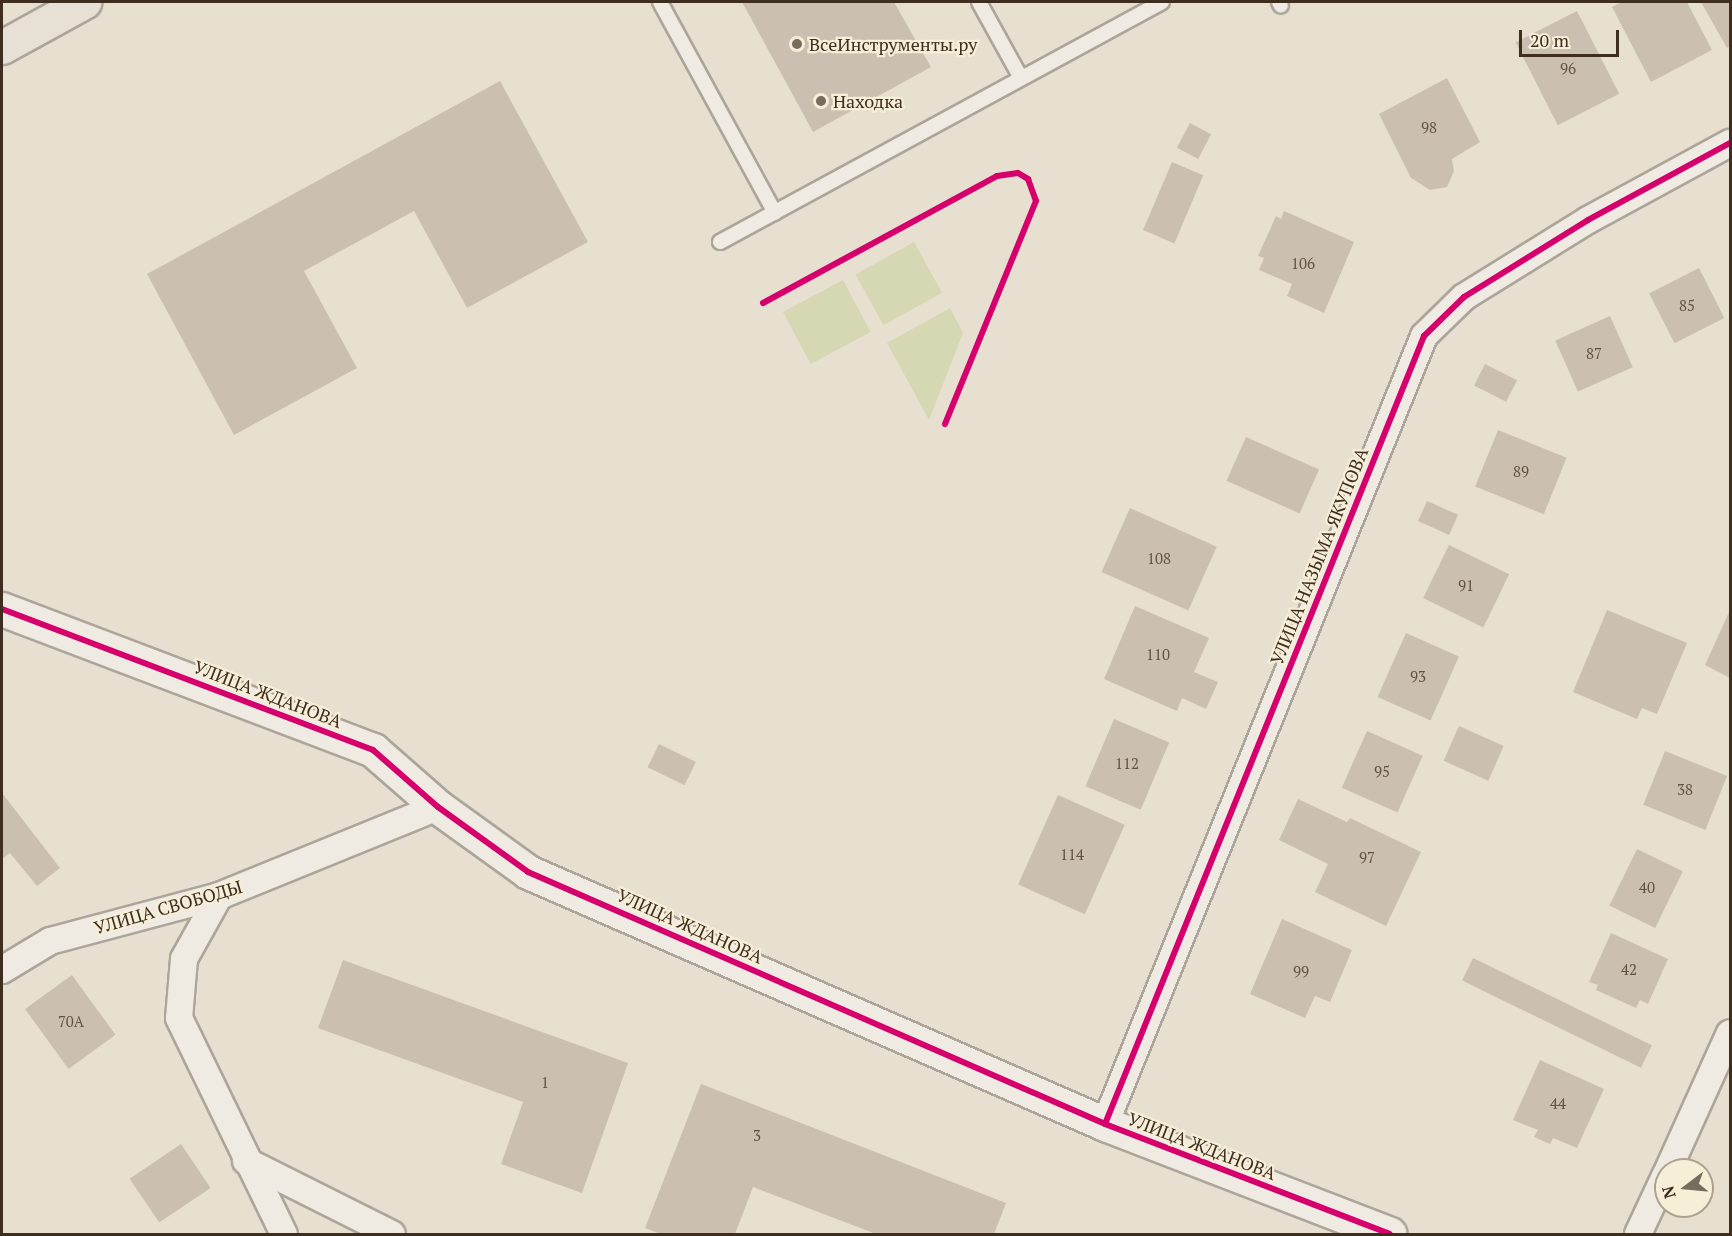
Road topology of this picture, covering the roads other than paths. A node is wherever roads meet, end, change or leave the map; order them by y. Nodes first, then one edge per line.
1 (84, 2) edge
2 (660, 2) edge
3 (979, 2) edge
4 (1162, 2) edge
5 (2, 47) edge
6 (1021, 78) junction
7 (1731, 143) edge
8 (775, 213) junction
9 (720, 242) dead end
10 (2, 609) edge
11 (438, 807) junction
12 (219, 896) junction
13 (2, 970) edge
14 (1731, 1033) edge
15 (1105, 1124) junction
16 (1674, 1158) edge
17 (246, 1161) junction
18 (1654, 1200) edge
19 (285, 1234) edge
20 (392, 1234) edge
21 (1390, 1234) edge
22 (1638, 1234) edge

1 - 5 main road
2 - 8 lane
3 - 6 lane
4 - 6 lane
6 - 8 lane
7 - 15 street, УЛИЦА НАЗЫМА ЯКУПОВА
8 - 9 lane
10 - 11 street, УЛИЦА ЖДАНОВА
11 - 12 street, УЛИЦА СВОБОДЫ
11 - 15 street, УЛИЦА ЖДАНОВА
12 - 13 street, УЛИЦА СВОБОДЫ
12 - 17 street
14 - 16 street
15 - 21 street, УЛИЦА ЖДАНОВА
17 - 19 street
17 - 20 street
18 - 22 street

